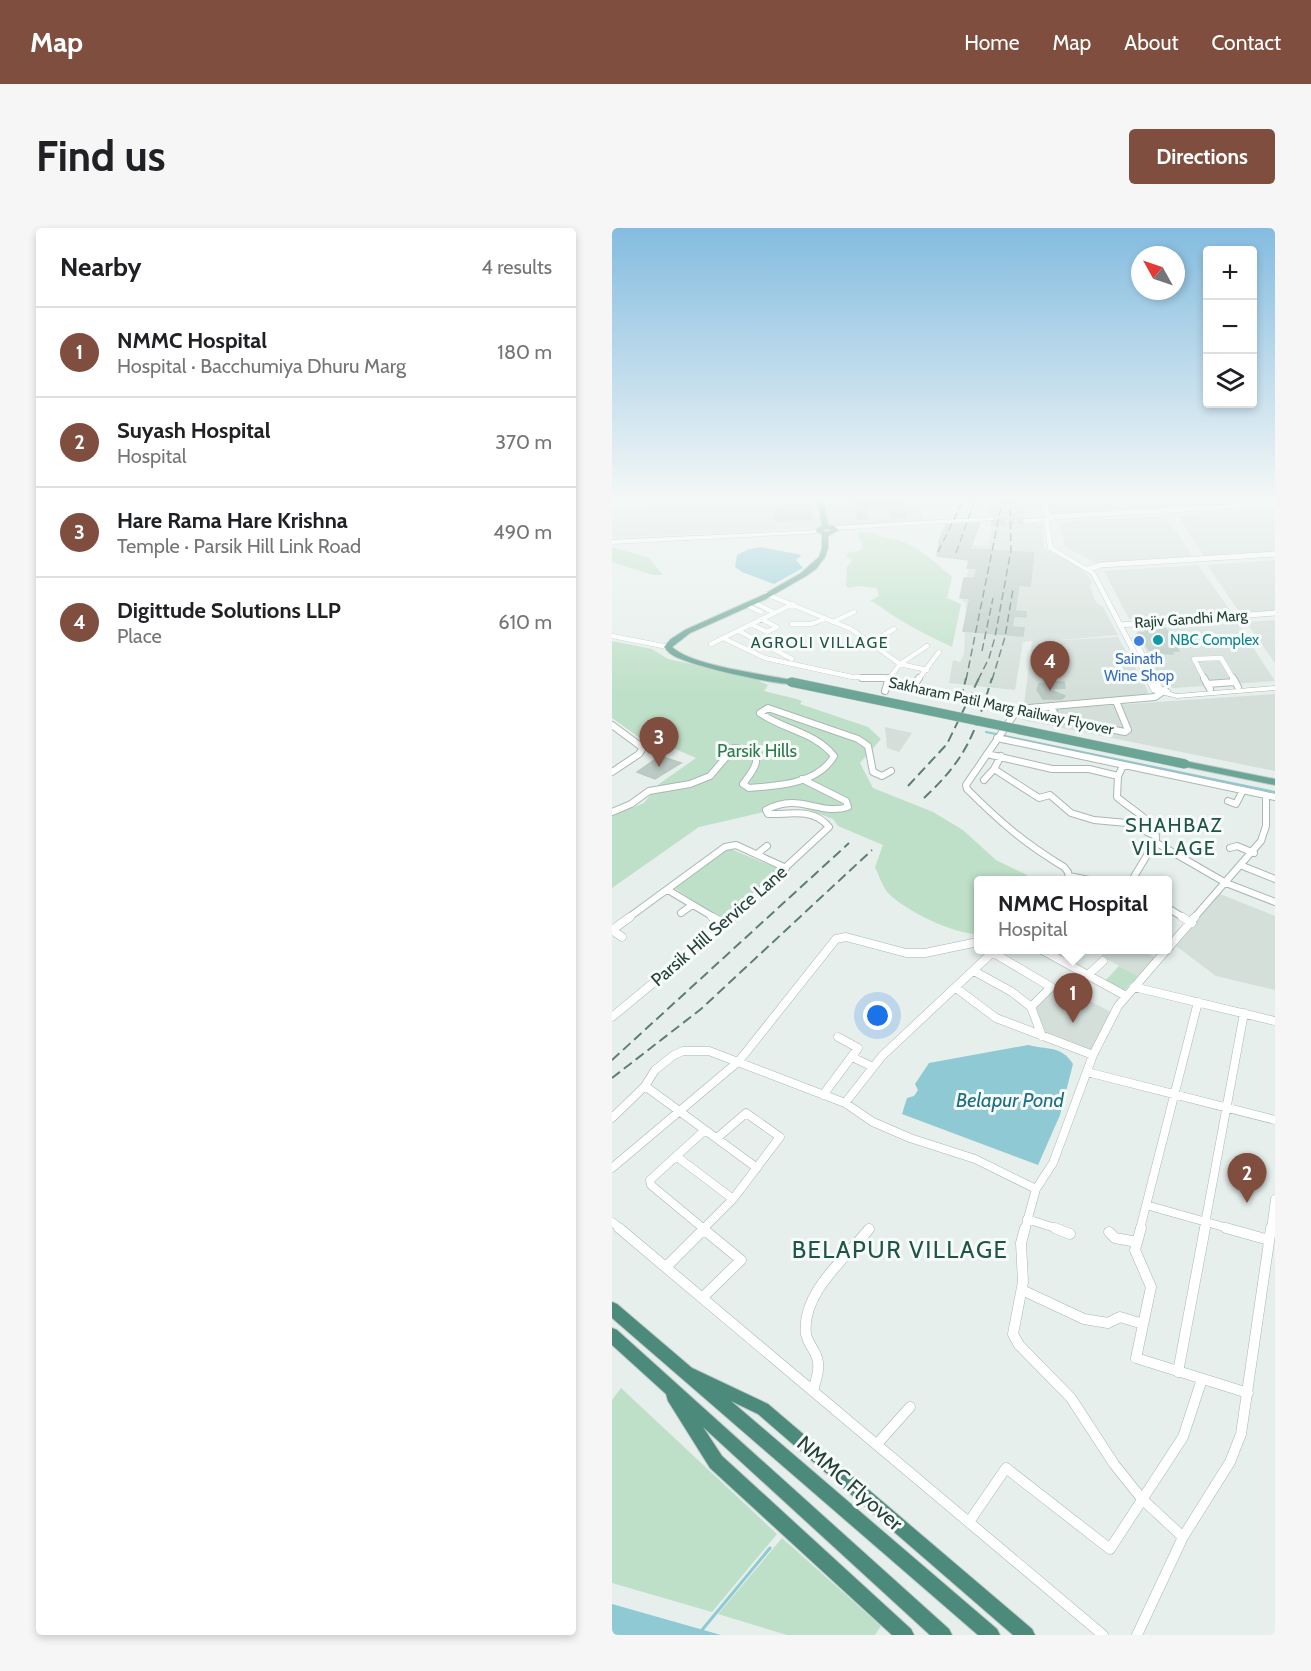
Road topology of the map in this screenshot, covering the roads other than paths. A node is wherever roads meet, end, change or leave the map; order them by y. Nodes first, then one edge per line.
1 (817, 563) edge
2 (1080, 563) edge
3 (1173, 563) edge
4 (1091, 568) junction
5 (769, 595) junction
6 (793, 604) junction
7 (757, 609) junction
8 (854, 612) dead end
9 (1275, 615) edge
10 (767, 617) junction
11 (825, 619) junction
12 (740, 622) dead end
13 (833, 622) junction
14 (792, 624) dead end
15 (1124, 625) junction
16 (751, 626) junction
17 (894, 629) dead end
18 (739, 631) junction
19 (612, 636) edge
20 (723, 638) junction
21 (870, 643) junction
22 (711, 644) dead end
23 (927, 646) dead end
24 (668, 647) junction
25 (939, 652) dead end
26 (900, 664) junction
27 (811, 668) junction
28 (927, 670) junction
29 (889, 678) junction
30 (794, 680) junction
31 (1237, 684) junction
32 (1208, 686) junction
33 (1275, 686) edge
34 (1163, 692) junction
35 (1117, 703) junction
36 (1051, 708) junction
37 (612, 725) edge
38 (997, 738) junction
39 (987, 754) junction
40 (1001, 756) junction
41 (1186, 761) junction
42 (1123, 765) junction
43 (994, 769) junction
44 (891, 771) dead end
45 (612, 772) edge
46 (1118, 776) junction
47 (1275, 776) edge
48 (802, 779) junction
49 (984, 780) dead end
50 (1275, 782) edge
51 (1243, 790) junction
52 (1266, 795) junction
53 (1275, 797) edge
54 (1228, 801) dead end
55 (612, 812) edge
56 (1266, 818) junction
57 (1275, 820) edge
58 (1156, 839) junction
59 (767, 846) dead end
60 (1230, 848) dead end
61 (1250, 853) junction
62 (757, 854) junction
63 (1240, 865) junction
64 (786, 868) junction
65 (1068, 876) edge
66 (1134, 876) edge
67 (1275, 879) edge
68 (1226, 883) junction
69 (668, 890) junction
70 (1275, 902) edge
71 (692, 905) junction
72 (1172, 911) edge
73 (681, 913) dead end
74 (1192, 923) junction
75 (725, 924) junction
76 (612, 930) edge
77 (622, 937) dead end
78 (974, 943) edge
79 (1172, 945) edge
80 (990, 954) edge
81 (998, 954) edge
82 (1049, 954) edge
83 (1164, 954) edge
84 (1103, 961) dead end
85 (974, 971) junction
86 (1088, 975) junction
87 (1134, 987) junction
88 (956, 988) junction
89 (1126, 996) junction
90 (1198, 1002) junction
91 (1031, 1007) junction
92 (1244, 1013) junction
93 (612, 1017) edge
94 (1275, 1021) edge
95 (1042, 1036) junction
96 (838, 1037) dead end
97 (1093, 1055) junction
98 (852, 1057) junction
99 (739, 1060) junction
100 (873, 1067) junction
101 (1086, 1072) junction
102 (645, 1086) junction
103 (1175, 1094) junction
104 (823, 1095) junction
105 (844, 1103) junction
106 (1226, 1108) junction
107 (679, 1111) junction
108 (612, 1118) edge
109 (1275, 1120) edge
110 (705, 1130) junction
111 (717, 1138) junction
112 (676, 1156) junction
113 (612, 1168) edge
114 (756, 1168) junction
115 (1036, 1189) junction
116 (733, 1199) junction
117 (1275, 1200) edge
118 (1146, 1205) junction
119 (1027, 1220) junction
120 (612, 1222) edge
121 (1205, 1222) junction
122 (705, 1227) junction
123 (869, 1229) dead end
124 (1108, 1232) dead end
125 (1070, 1234) dead end
126 (1269, 1240) junction
127 (1137, 1242) junction
128 (666, 1267) junction
129 (1022, 1290) junction
130 (702, 1298) junction
131 (612, 1309) edge
132 (1143, 1324) junction
133 (612, 1335) edge
134 (677, 1367) junction
135 (1178, 1372) junction
136 (1202, 1379) junction
137 (663, 1381) junction
138 (813, 1391) junction
139 (1248, 1394) junction
140 (910, 1407) dead end
141 (877, 1444) junction
142 (1142, 1499) junction
143 (969, 1522) junction
144 (1183, 1537) junction
145 (905, 1635) edge
146 (943, 1635) edge
147 (991, 1635) edge
148 (1026, 1635) edge
149 (1103, 1635) edge
150 (1137, 1635) edge

1 - 5 main road
2 - 4 main road
3 - 4 street
4 - 15 main road
5 - 6 street
5 - 7 main road
5 - 24 main road
6 - 10 street
6 - 11 street
7 - 10 street
7 - 30 main road, Sakharam Patil Marg Railway Flyover
8 - 13 street
9 - 15 street, Rajiv Gandhi Marg
10 - 16 street
10 - 16 street
11 - 13 street
11 - 14 street
12 - 16 street
13 - 21 street
15 - 34 main road
16 - 18 street
17 - 21 street
18 - 20 street
18 - 27 street
19 - 24 street
20 - 22 street
20 - 27 street
21 - 26 street
23 - 26 street
24 - 30 main road, Sakharam Patil Marg Railway Flyover
25 - 28 street
26 - 28 street
26 - 29 street
27 - 29 street
28 - 29 street
30 - 41 main road, Sakharam Patil Marg Railway Flyover, bridge
31 - 32 main road
31 - 32 street
31 - 33 main road
32 - 34 main road
33 - 34 main road
34 - 35 street
35 - 36 street
35 - 36 street
36 - 38 street
37 - 45 street
38 - 39 street
38 - 42 street
39 - 40 street
39 - 65 street
40 - 43 street
40 - 46 street
41 - 47 main road, Sakharam Patil Marg Railway Flyover
41 - 50 main road, Sakharam Patil Marg Railway Flyover
42 - 46 street
42 - 51 street
43 - 49 street
43 - 58 street
44 - 48 street
46 - 58 street
48 - 55 street
48 - 64 street, Parsik Hill Service Lane
51 - 52 street
51 - 54 street
52 - 53 street
52 - 56 street
56 - 57 street
56 - 61 street
58 - 66 street
58 - 68 street
59 - 62 street
60 - 61 street
61 - 63 street
62 - 64 street
62 - 69 street
63 - 67 street
63 - 68 street
64 - 75 street, Parsik Hill Service Lane
68 - 70 street
68 - 74 street
69 - 71 street
69 - 76 street
71 - 73 street
71 - 75 street
72 - 74 street
74 - 79 street
75 - 93 street, Parsik Hill Service Lane
76 - 77 street
78 - 99 street
80 - 85 street
81 - 91 street
82 - 86 street
83 - 87 street
84 - 86 street
85 - 88 street
85 - 91 street
86 - 89 street
87 - 89 street
87 - 90 street
88 - 95 street
88 - 100 street
89 - 97 street
90 - 92 street
90 - 103 street
91 - 95 street
92 - 94 street
92 - 106 street
95 - 97 street
96 - 98 street
97 - 101 street
98 - 100 street
98 - 104 street
99 - 102 street
99 - 104 street
99 - 107 street
100 - 105 street
101 - 103 street
101 - 115 street
102 - 107 street
102 - 108 street
103 - 106 street
103 - 118 street
104 - 105 street
105 - 115 street
106 - 109 street
106 - 121 street
107 - 110 street
107 - 113 street
110 - 111 street
110 - 112 street
111 - 114 street
111 - 114 street
112 - 116 street
112 - 122 street
114 - 116 street
115 - 119 street
116 - 122 street
117 - 126 street
118 - 121 street
118 - 127 street
119 - 125 street
119 - 129 street
120 - 128 street
121 - 126 street
121 - 135 street
122 - 128 street
122 - 130 street
123 - 138 street
124 - 127 street
126 - 139 street
127 - 132 street
128 - 130 street
129 - 132 street
129 - 142 street
130 - 138 street
131 - 134 highway
132 - 135 street
133 - 137 highway
134 - 147 highway, NMMC Flyover
134 - 148 highway
135 - 136 street
136 - 139 street
136 - 142 street
137 - 145 highway
137 - 146 highway
138 - 141 street
139 - 144 street
140 - 141 street
141 - 143 street
142 - 143 street
142 - 144 street
143 - 149 street
144 - 150 street

